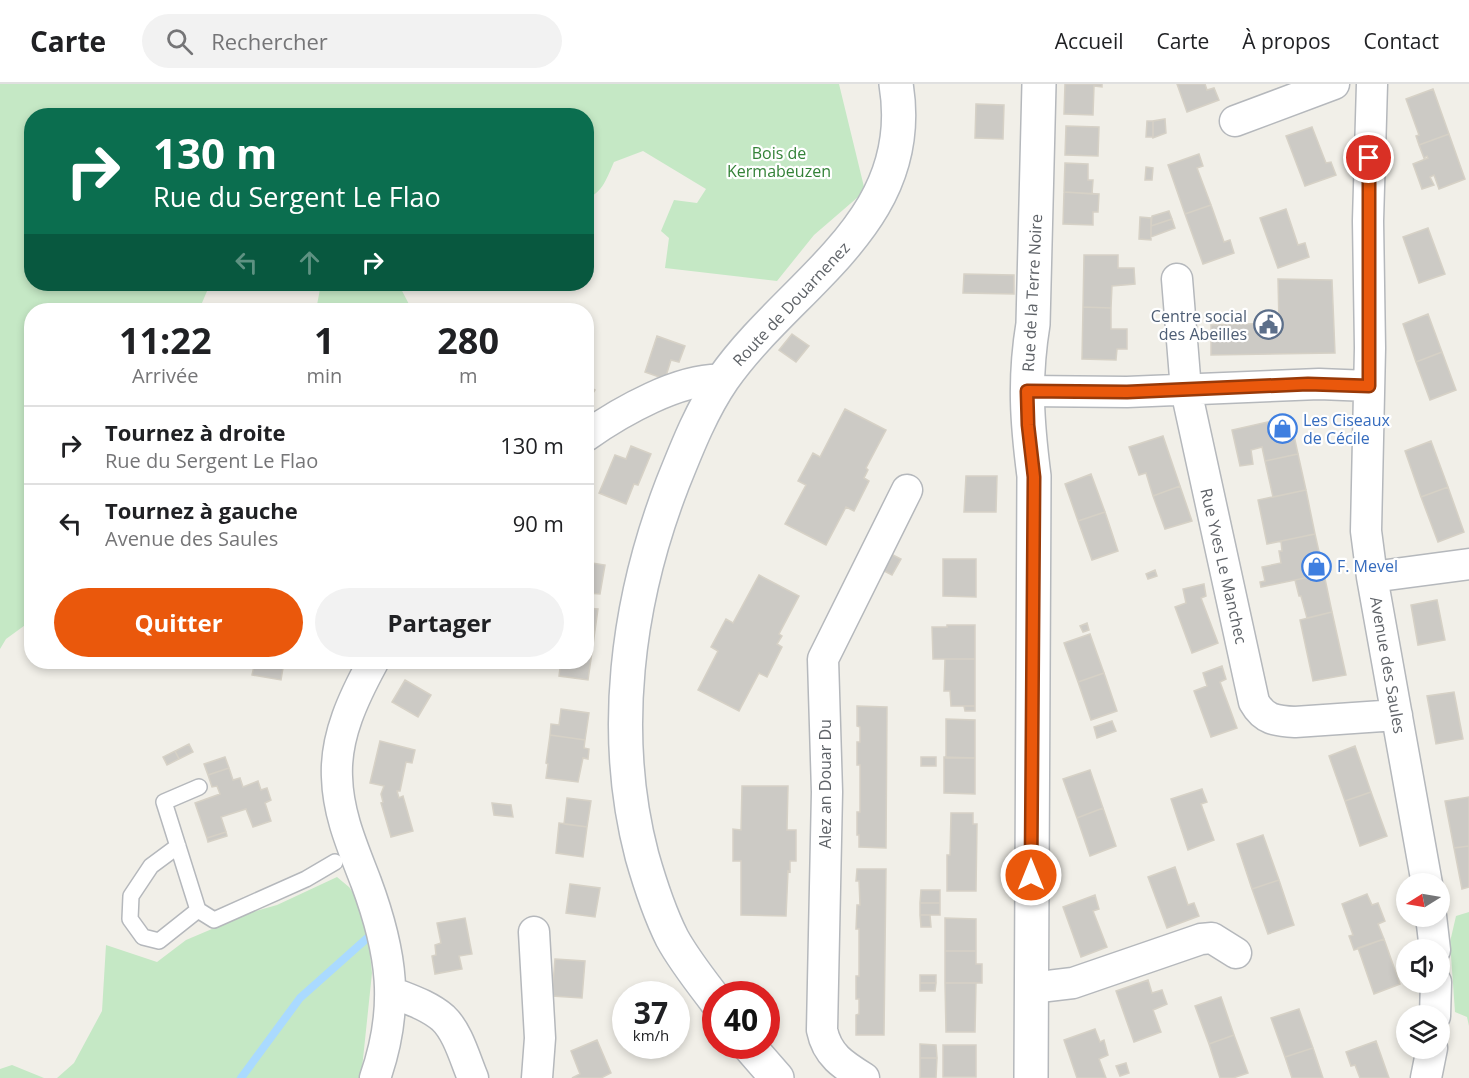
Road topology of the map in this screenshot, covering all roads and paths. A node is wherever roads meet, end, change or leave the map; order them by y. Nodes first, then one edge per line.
1 (896, 84) edge
2 (1039, 84) edge
3 (1334, 84) edge
4 (1372, 84) edge
5 (1235, 121) dead end
6 (1177, 279) dead end
7 (723, 380) junction
8 (1369, 386) junction
9 (1186, 390) junction
10 (1027, 391) junction
11 (594, 431) edge
12 (907, 490) dead end
13 (1469, 564) edge
14 (1372, 577) junction
15 (369, 669) edge
16 (1397, 716) junction
17 (199, 787) dead end
18 (178, 846) junction
19 (344, 855) junction
20 (1425, 873) edge
21 (198, 910) junction
22 (534, 932) dead end
23 (1236, 953) dead end
24 (702, 981) edge
25 (1031, 988) junction
26 (391, 992) junction
27 (760, 1059) edge
28 (1430, 1059) edge
29 (375, 1078) edge
30 (473, 1078) edge
31 (537, 1078) edge
32 (777, 1078) edge
33 (864, 1078) edge
34 (1031, 1078) edge
35 (1426, 1078) edge

1 - 7 main road, Route de Douarnenez
2 - 10 main road, Rue de la Terre Noire
3 - 5 street
4 - 8 street, Avenue des Saules
6 - 9 street, Rue Yves Le Manchec
7 - 11 street
7 - 24 main road, Route de Douarnenez
8 - 9 street
8 - 14 street, Avenue des Saules
9 - 10 street
9 - 16 street, Rue Yves Le Manchec
10 - 25 main road, Rue de la Terre Noire
12 - 33 street, Alez an Douar Du
13 - 14 street
14 - 16 street, Avenue des Saules
15 - 19 street
16 - 20 street, Avenue des Saules
17 - 18 lane
18 - 21 lane
18 - 21 lane
19 - 21 lane
19 - 26 street
22 - 31 street
23 - 25 street
25 - 34 main road, Rue de la Terre Noire
26 - 29 street
26 - 30 street
27 - 32 main road
28 - 35 street

